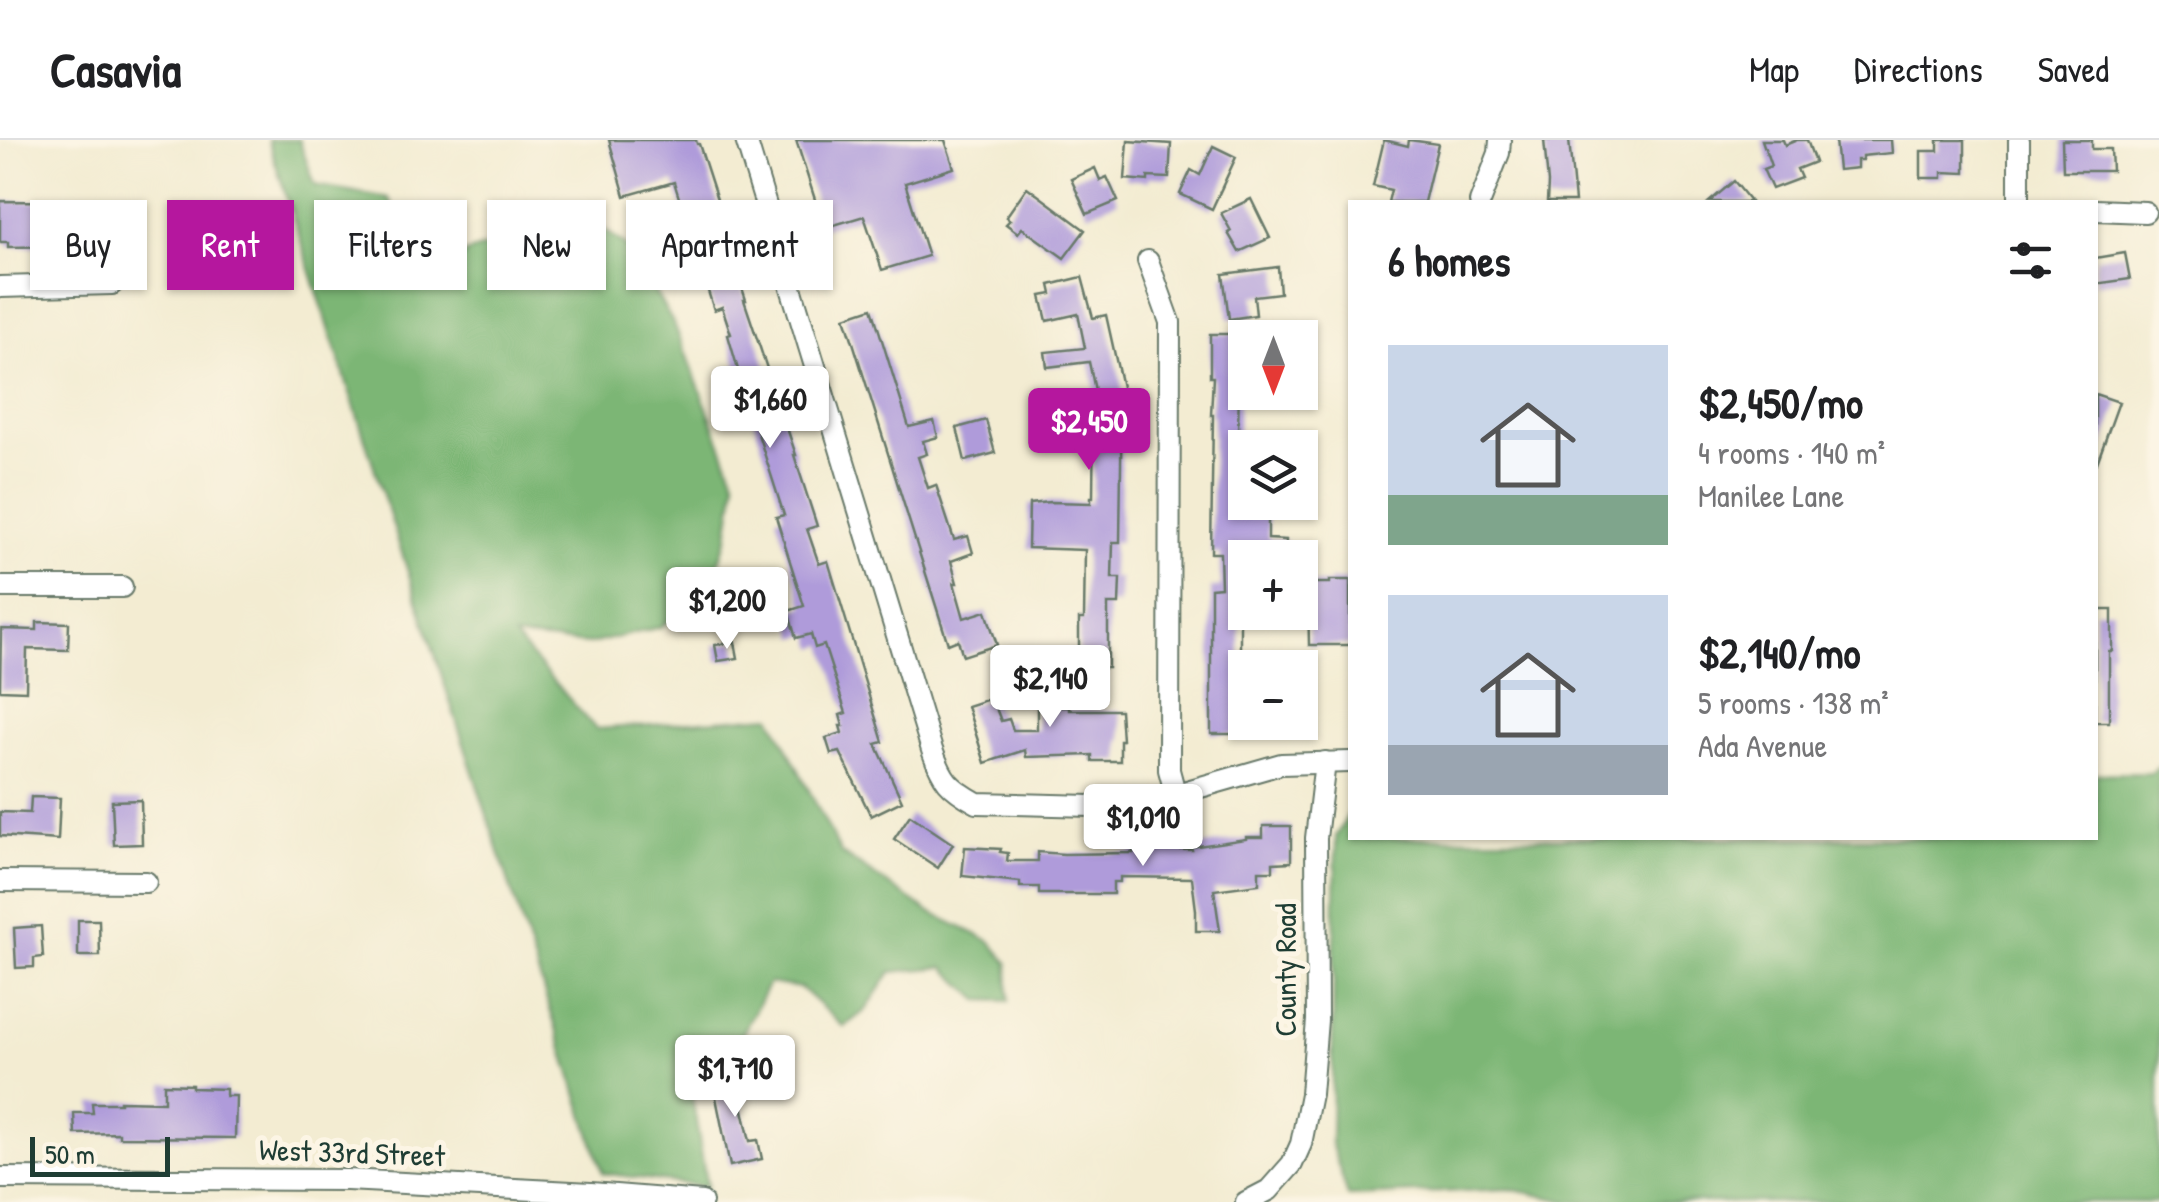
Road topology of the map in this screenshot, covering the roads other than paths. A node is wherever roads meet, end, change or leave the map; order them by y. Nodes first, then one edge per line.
1 (746, 140) edge
2 (1500, 140) edge
3 (2018, 140) edge
4 (1481, 200) edge
5 (2019, 200) edge
6 (2098, 210) edge
7 (2145, 212) dead end
8 (1148, 262) dead end
9 (30, 286) edge
10 (0, 287) edge
11 (0, 587) edge
12 (122, 587) dead end
13 (1325, 762) junction
14 (1348, 762) edge
15 (1176, 796) junction
16 (0, 881) edge
17 (146, 882) dead end
18 (0, 1178) edge
19 (1274, 1196) edge
20 (702, 1202) edge
21 (1246, 1202) edge

1 - 15 street
2 - 4 street
3 - 5 street
6 - 7 street
8 - 15 street
9 - 10 street
11 - 12 street
13 - 14 street
13 - 15 street
13 - 19 street, County Road
16 - 17 street
18 - 20 street, West 33rd Street
19 - 21 street

